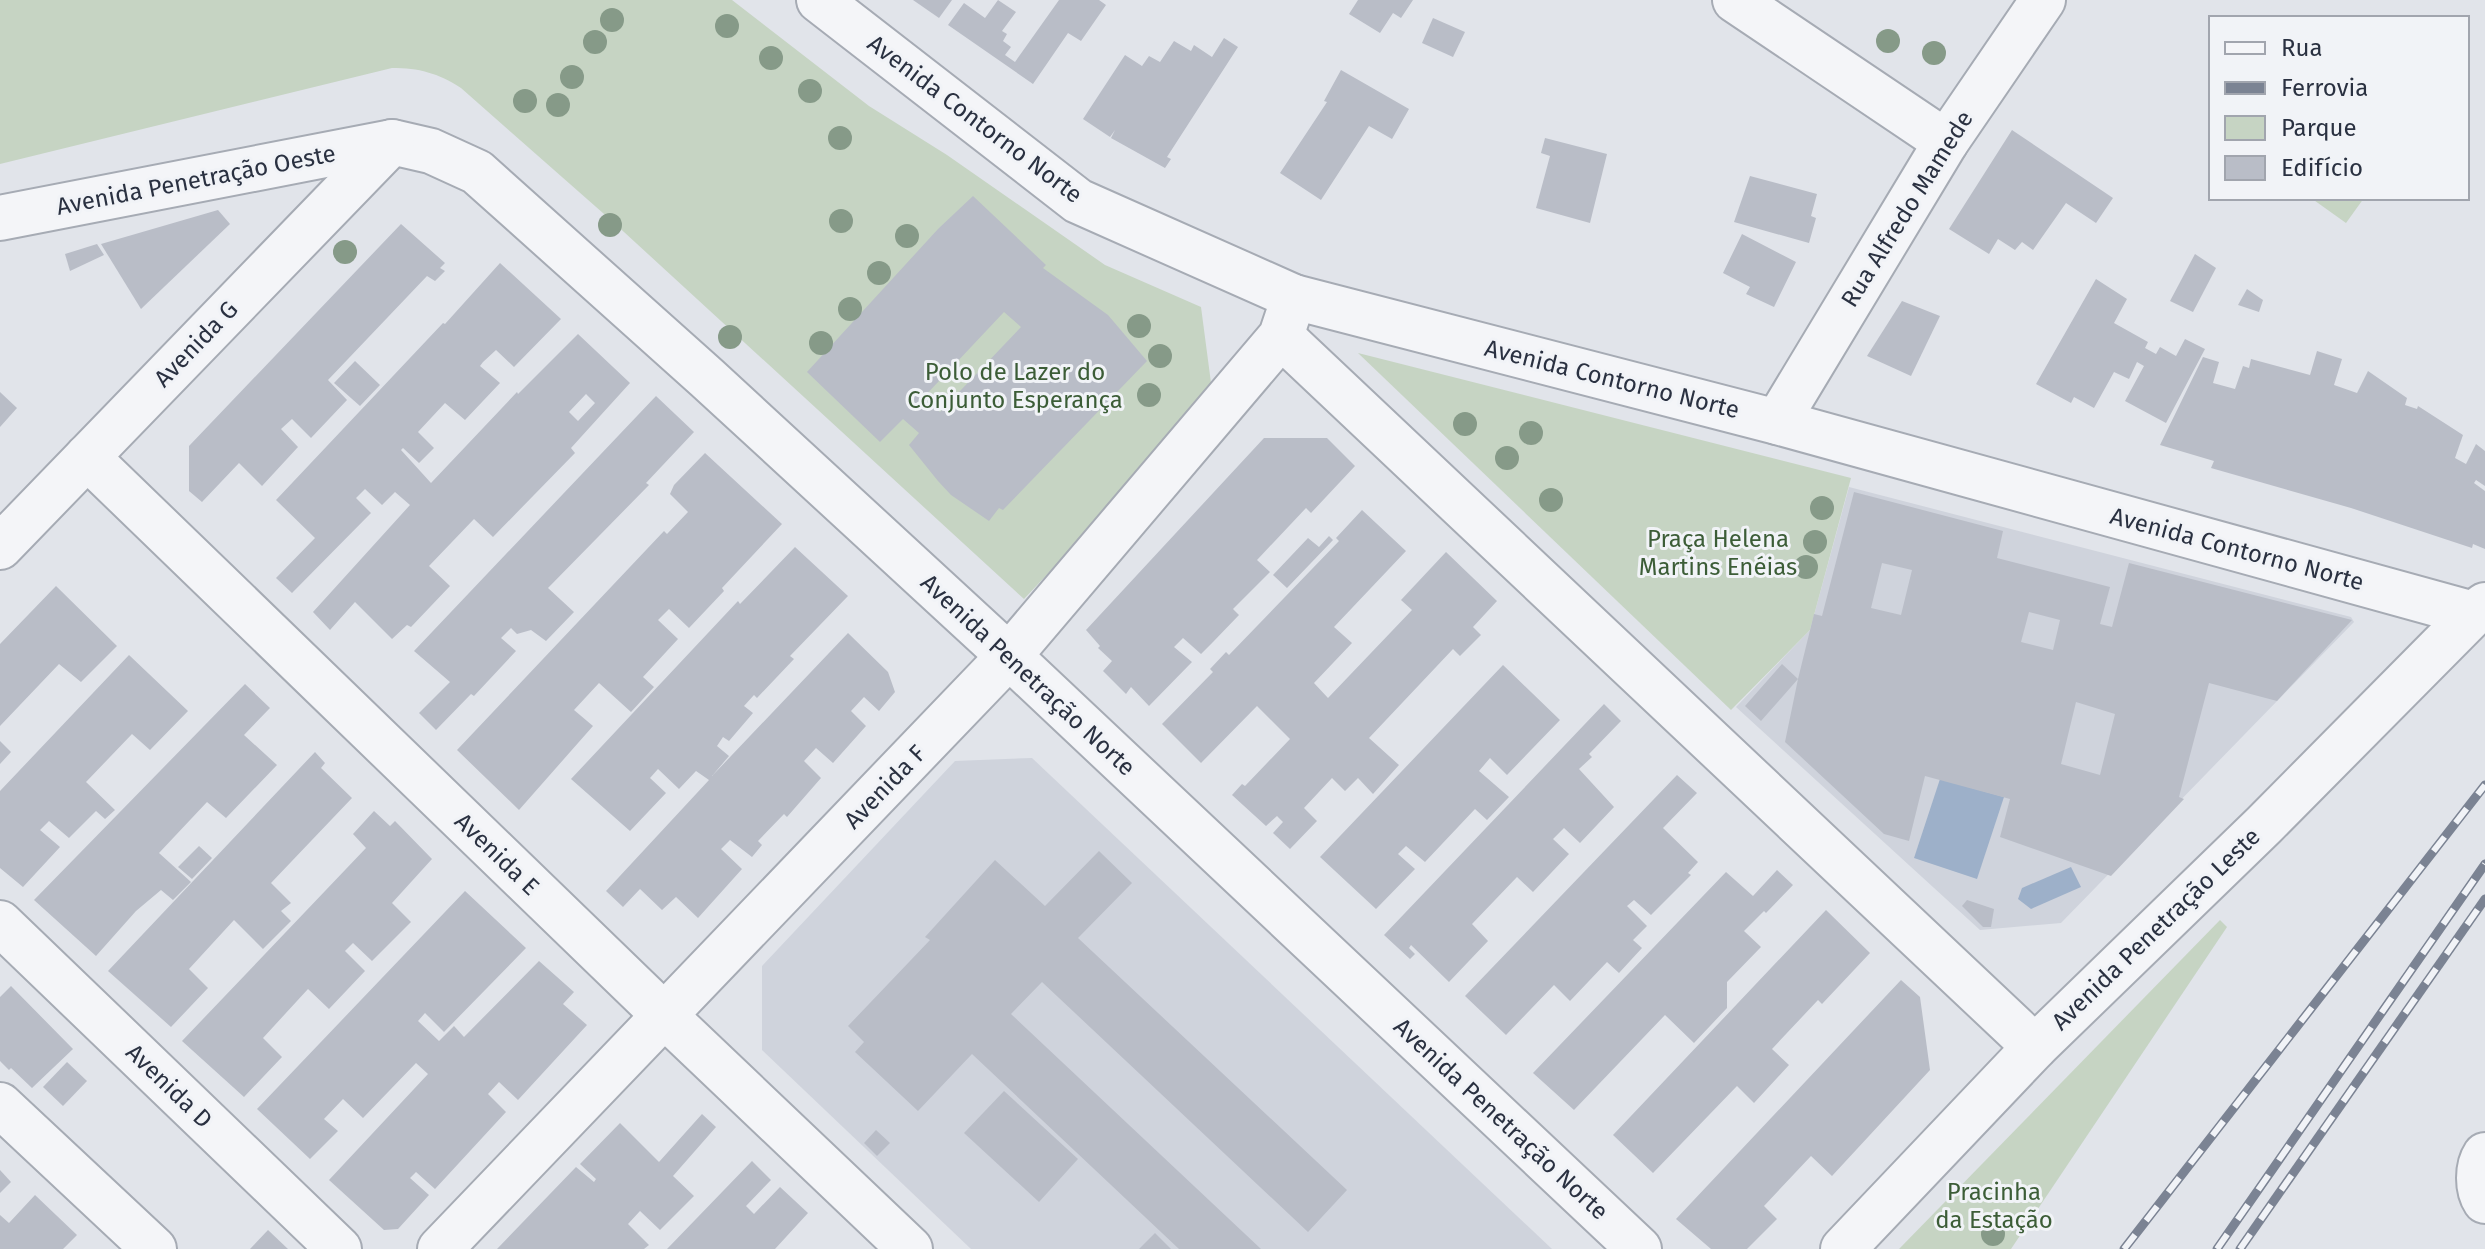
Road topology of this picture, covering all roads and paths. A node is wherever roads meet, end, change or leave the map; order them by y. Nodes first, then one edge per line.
1 (819, 0) edge
2 (1735, 0) edge
3 (2043, 0) edge
4 (392, 142) junction
5 (1946, 142) junction
6 (0, 218) edge
7 (1287, 316) junction
8 (1777, 422) junction
9 (87, 457) junction
10 (0, 547) edge
11 (2479, 610) edge
12 (1009, 656) junction
13 (0, 923) edge
14 (665, 1016) junction
15 (2035, 1047) junction
16 (0, 1105) edge
17 (154, 1249) edge
18 (339, 1249) edge
19 (440, 1249) edge
20 (910, 1249) edge
21 (1639, 1249) edge
22 (1843, 1249) edge

1 - 7 street, Avenida Contorno Norte
2 - 5 street
3 - 5 street, Rua Alfredo Mamede
4 - 6 street, Avenida Penetração Oeste
4 - 9 street, Avenida G
4 - 12 street, Avenida Penetração Norte
5 - 8 street, Rua Alfredo Mamede
7 - 8 street, Avenida Contorno Norte
7 - 12 street, Avenida F
7 - 15 street
8 - 11 street, Avenida Contorno Norte
9 - 10 street, Avenida G
9 - 14 street, Avenida E
11 - 15 street, Avenida Penetração Leste
12 - 14 street, Avenida F
12 - 21 street, Avenida Penetração Norte
13 - 18 street, Avenida D
14 - 19 street, Avenida F
14 - 20 street, Avenida E
15 - 22 street, Avenida Penetração Leste
16 - 17 street

